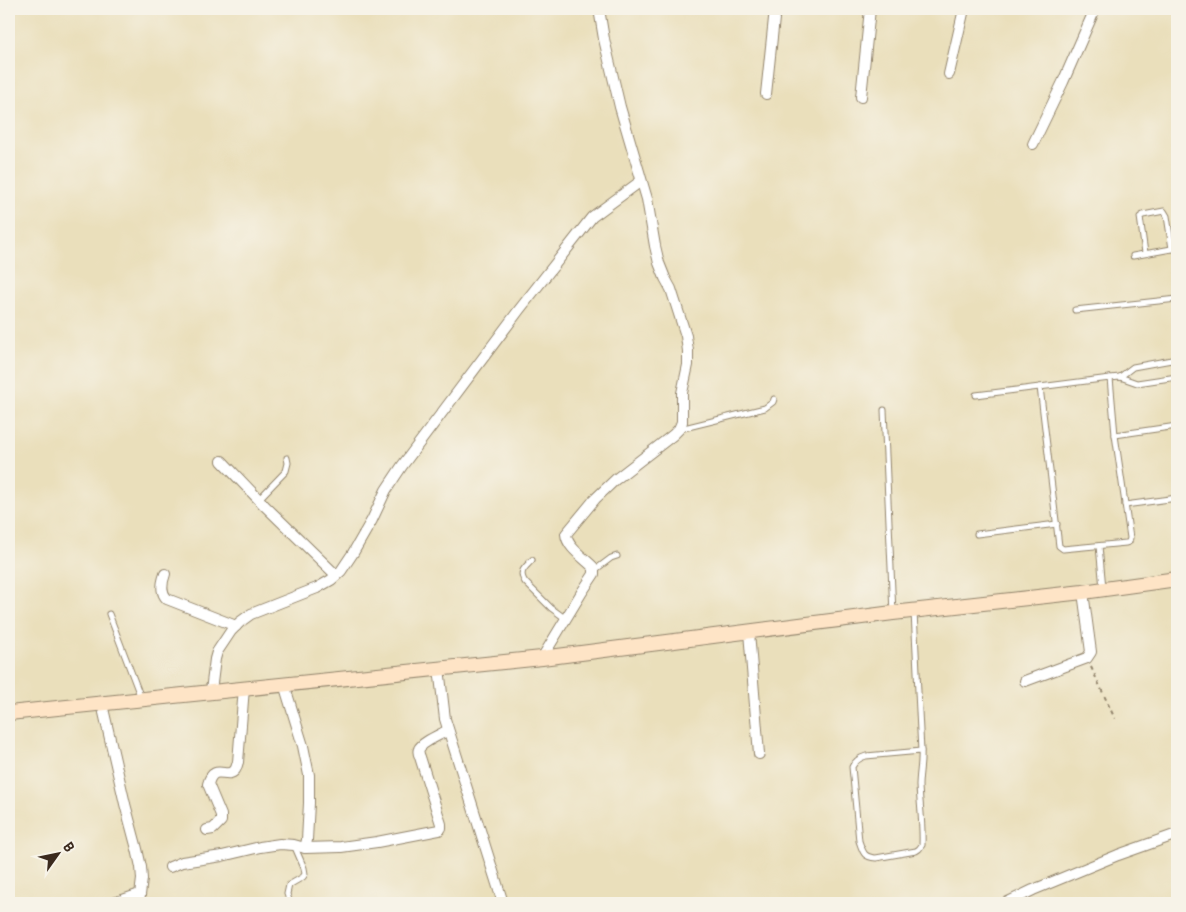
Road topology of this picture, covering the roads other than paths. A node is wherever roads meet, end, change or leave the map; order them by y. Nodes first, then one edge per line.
1 (599, 9) edge
2 (774, 9) edge
3 (870, 9) edge
4 (964, 9) edge
5 (1095, 9) edge
6 (949, 74) dead end
7 (766, 94) dead end
8 (861, 96) dead end
9 (1033, 144) dead end
10 (641, 181) junction
11 (1175, 249) edge
12 (1145, 253) junction
13 (1133, 256) dead end
14 (1177, 299) edge
15 (1075, 310) dead end
16 (1177, 359) edge
17 (1120, 377) junction
18 (1177, 377) edge
19 (1110, 378) junction
20 (1040, 387) junction
21 (976, 395) dead end
22 (774, 399) dead end
23 (884, 410) dead end
24 (1177, 426) edge
25 (680, 429) junction
26 (1115, 435) junction
27 (287, 458) dead end
28 (222, 462) dead end
29 (1177, 498) edge
30 (258, 499) junction
31 (1125, 505) junction
32 (1057, 524) junction
33 (977, 534) dead end
34 (1099, 546) junction
35 (617, 556) dead end
36 (532, 560) dead end
37 (594, 571) junction
38 (165, 574) dead end
39 (336, 575) junction
40 (1177, 579) edge
41 (1103, 589) junction
42 (1083, 592) junction
43 (914, 611) junction
44 (893, 613) junction
45 (109, 614) dead end
46 (566, 619) junction
47 (236, 626) junction
48 (750, 632) junction
49 (542, 658) junction
50 (440, 668) junction
51 (1024, 681) dead end
52 (284, 684) junction
53 (244, 688) junction
54 (211, 691) junction
55 (141, 700) junction
56 (102, 704) junction
57 (9, 713) edge
58 (448, 730) junction
59 (921, 751) junction
60 (759, 754) dead end
61 (207, 830) dead end
62 (1177, 834) edge
63 (294, 845) junction
64 (305, 848) junction
65 (170, 867) dead end
66 (139, 898) edge
67 (114, 903) edge
68 (290, 903) edge
69 (503, 903) edge
70 (1006, 903) edge

1 - 10 street
2 - 7 street
3 - 8 street
4 - 6 street
5 - 9 street
10 - 25 street
10 - 39 street
11 - 12 lane
11 - 12 lane
12 - 13 lane
14 - 15 lane
16 - 17 lane
17 - 18 lane
17 - 19 lane
19 - 20 lane
19 - 26 lane
20 - 21 lane
20 - 32 lane
22 - 25 lane
23 - 44 lane
24 - 26 lane
25 - 37 street
26 - 31 lane
27 - 30 lane
28 - 30 street
29 - 31 lane
30 - 39 street
31 - 34 lane
32 - 33 lane
32 - 34 lane
34 - 41 lane
35 - 37 lane
36 - 46 lane
37 - 46 street
38 - 47 street
39 - 47 street
40 - 41 street
41 - 42 street
42 - 43 street
42 - 51 street
43 - 44 street
43 - 59 lane
44 - 48 street
45 - 55 lane
46 - 49 street
47 - 54 street
48 - 49 street
48 - 60 street
49 - 50 street
50 - 52 street
50 - 58 street
52 - 53 street
52 - 64 street
53 - 54 street
53 - 61 street
54 - 55 street
55 - 56 street
56 - 57 street
56 - 66 street
58 - 64 street
58 - 69 street
59 - 59 lane
62 - 70 street
63 - 64 street
63 - 65 street
63 - 68 lane
66 - 67 street

